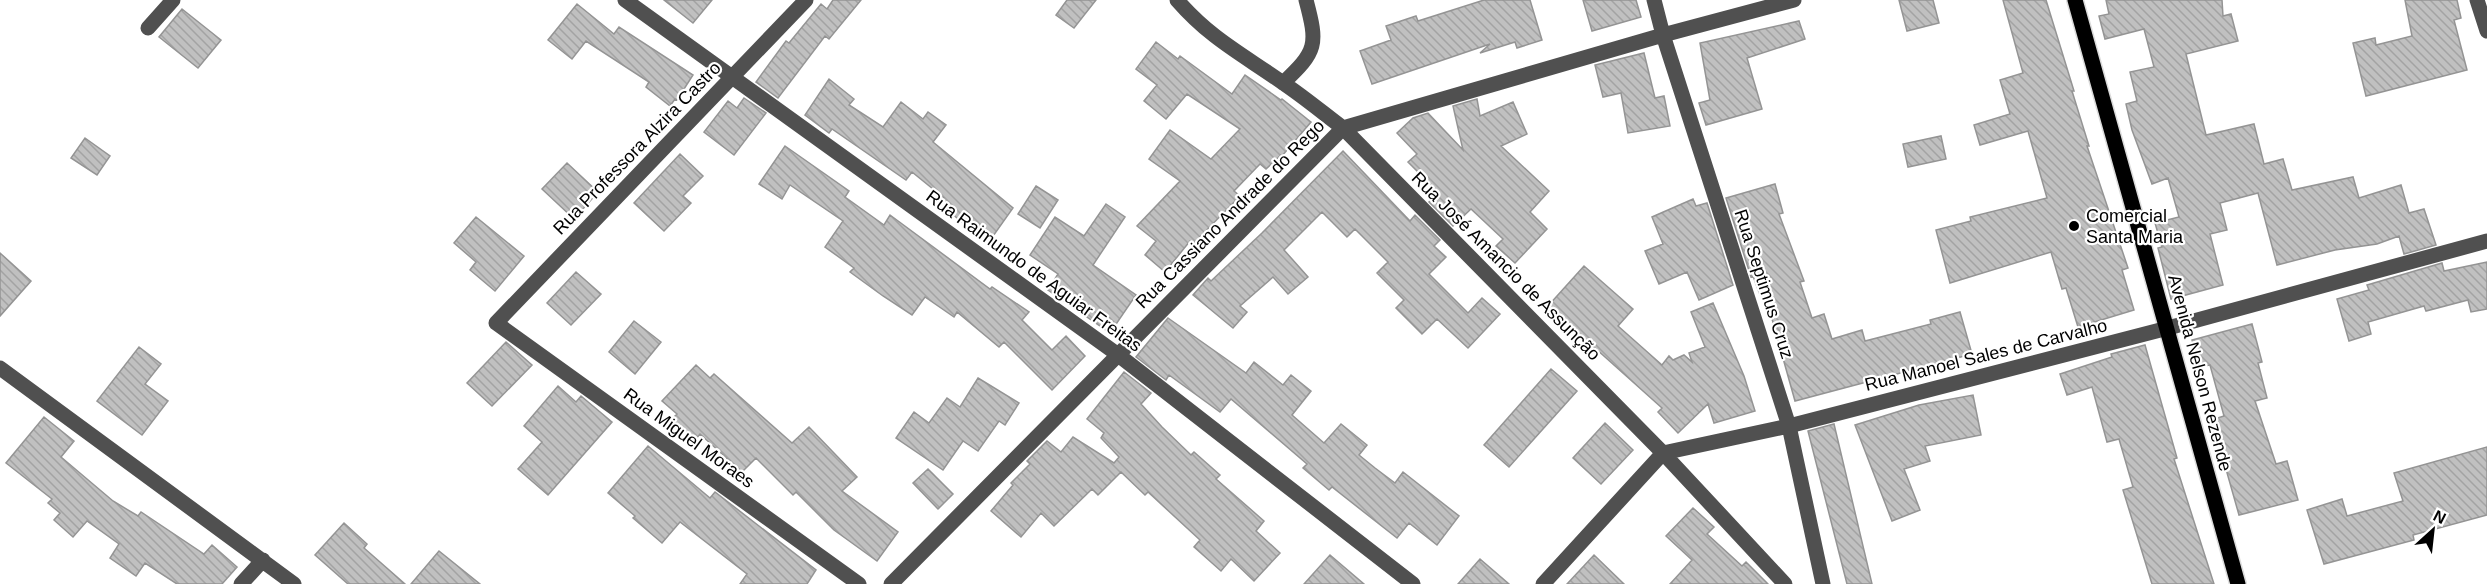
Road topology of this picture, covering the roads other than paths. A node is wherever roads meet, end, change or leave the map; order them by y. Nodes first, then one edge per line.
1 (173, 0) edge
2 (625, 0) edge
3 (806, 0) edge
4 (1177, 0) edge
5 (1306, 0) edge
6 (1654, 0) edge
7 (1794, 0) edge
8 (2075, 0) edge
9 (2477, 0) edge
10 (148, 28) dead end
11 (2487, 32) edge
12 (1664, 34) junction
13 (731, 78) junction
14 (1283, 83) junction
15 (1343, 128) junction
16 (2487, 241) edge
17 (496, 323) joint
18 (2168, 328) junction
19 (1117, 354) junction
20 (0, 368) edge
21 (1789, 426) junction
22 (1663, 453) junction
23 (263, 560) junction
24 (241, 584) edge
25 (294, 584) edge
26 (859, 584) edge
27 (891, 584) edge
28 (1413, 584) edge
29 (1543, 584) edge
30 (1785, 584) edge
31 (1823, 584) edge
32 (2238, 584) edge

1 - 10 street
2 - 13 street, Rua Raimundo de Aguiar Freitas
3 - 13 street, Rua Professora Alzira Castro
4 - 14 street, Rua José Amancio de Assunção
5 - 14 street
6 - 12 street, Rua Septimus Cruz
7 - 12 street, Rua Cassiano Andrade do Rego
8 - 18 main road, Avenida Nelson Rezende
9 - 11 street
12 - 15 street, Rua Cassiano Andrade do Rego
12 - 21 street, Rua Septimus Cruz
13 - 17 street, Rua Professora Alzira Castro
13 - 19 street, Rua Raimundo de Aguiar Freitas
14 - 15 street, Rua José Amancio de Assunção
15 - 19 street, Rua Cassiano Andrade do Rego
15 - 22 street, Rua José Amancio de Assunção
16 - 18 street, Rua Manoel Sales de Carvalho
17 - 26 street, Rua Miguel Moraes
18 - 21 street, Rua Manoel Sales de Carvalho
18 - 32 main road, Avenida Nelson Rezende
19 - 27 street, Rua Cassiano Andrade do Rego
19 - 28 street, Rua Raimundo de Aguiar Freitas
20 - 23 street
21 - 22 street, Rua Manoel Sales de Carvalho
21 - 31 street, Rua Septimus Cruz
22 - 29 street
22 - 30 street, Rua José Amancio de Assunção
23 - 24 street
23 - 25 street

